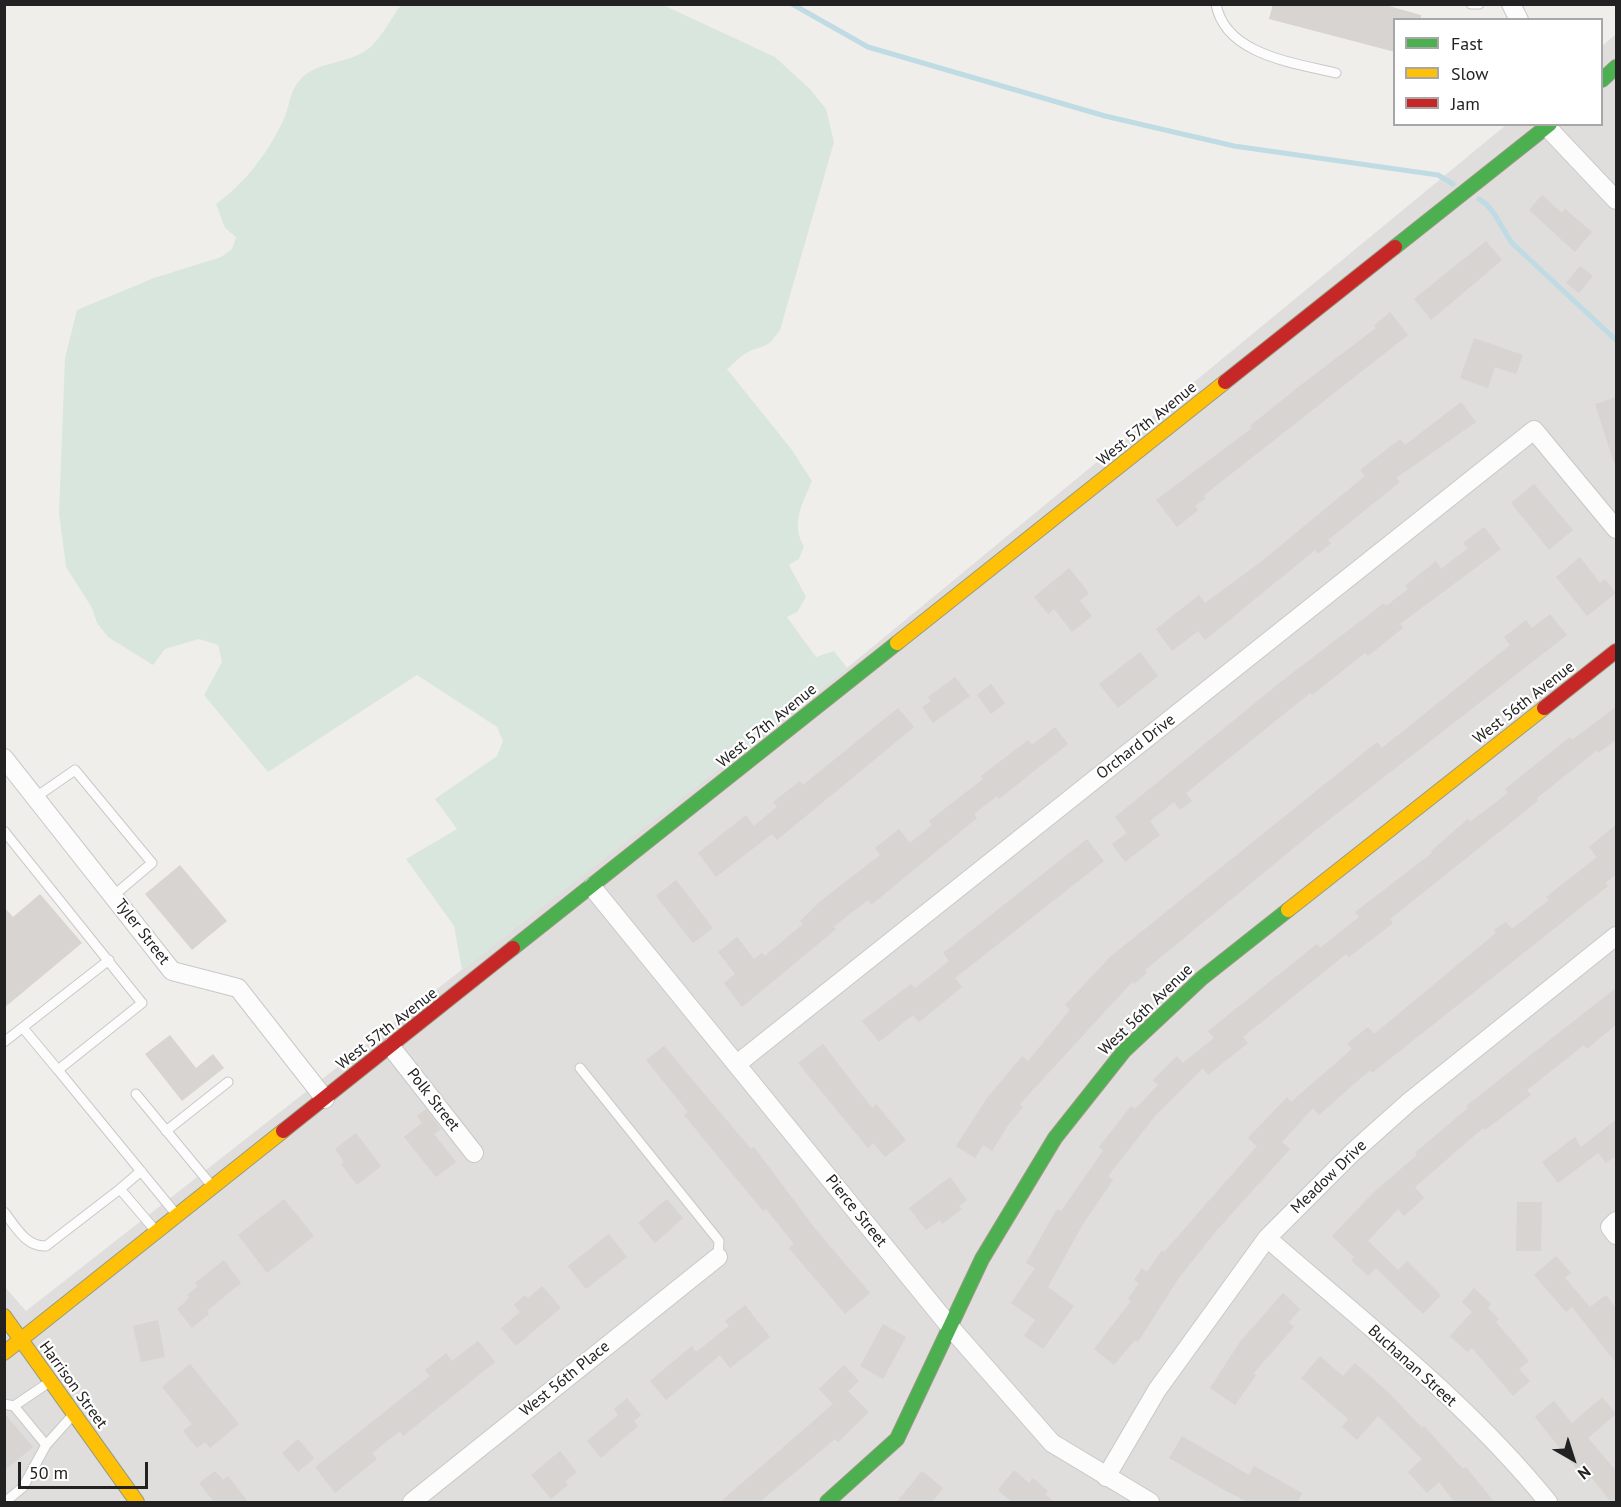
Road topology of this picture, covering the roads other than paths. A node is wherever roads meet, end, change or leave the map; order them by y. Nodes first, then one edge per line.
1 (1216, 4) edge
2 (1471, 4) edge
3 (1479, 4) edge
4 (1511, 4) edge
5 (1518, 18) edge
6 (1617, 67) edge
7 (1335, 72) dead end
8 (1603, 79) edge
9 (1548, 126) edge
10 (1617, 200) edge
11 (1617, 529) edge
12 (1617, 651) edge
13 (4, 758) edge
14 (36, 797) junction
15 (4, 831) edge
16 (592, 887) junction
17 (113, 896) junction
18 (1617, 936) edge
19 (109, 960) junction
20 (23, 1028) junction
21 (4, 1042) edge
22 (391, 1047) junction
23 (737, 1064) junction
24 (580, 1068) dead end
25 (58, 1070) junction
26 (228, 1082) dead end
27 (136, 1094) dead end
28 (325, 1099) junction
29 (166, 1131) junction
30 (474, 1153) dead end
31 (141, 1171) junction
32 (213, 1187) junction
33 (120, 1189) junction
34 (4, 1212) edge
35 (177, 1216) junction
36 (157, 1232) junction
37 (1268, 1238) junction
38 (718, 1257) joint
39 (4, 1316) edge
40 (951, 1328) junction
41 (21, 1340) junction
42 (4, 1353) edge
43 (50, 1381) junction
44 (9, 1405) edge
45 (74, 1414) junction
46 (46, 1445) junction
47 (1106, 1477) junction
48 (5, 1503) edge
49 (137, 1503) edge
50 (412, 1503) edge
51 (827, 1503) edge
52 (1150, 1503) edge
53 (1548, 1503) edge

1 - 7 lane
2 - 3 lane
4 - 5 street
6 - 8 street
9 - 10 street
9 - 16 street, West 57th Avenue
11 - 23 street, Orchard Drive
12 - 40 street, West 56th Avenue
13 - 14 street, Tyler Street
14 - 17 street, Tyler Street
14 - 17 lane
15 - 19 lane
16 - 22 street, West 57th Avenue
16 - 23 street, Pierce Street
17 - 28 street, Tyler Street
18 - 37 street, Meadow Drive
19 - 20 lane
19 - 25 lane
20 - 21 lane
20 - 25 lane
22 - 28 street, West 57th Avenue
22 - 30 street, Polk Street
23 - 40 street, Pierce Street
24 - 38 lane
25 - 31 lane
26 - 29 lane
27 - 29 lane
28 - 32 street, West 57th Avenue
29 - 32 lane
31 - 33 lane
31 - 35 lane
32 - 35 street, West 57th Avenue
33 - 34 lane
33 - 36 lane
35 - 36 street, West 57th Avenue
36 - 41 street, West 57th Avenue
37 - 47 street, Meadow Drive
37 - 53 street, Buchanan Street
38 - 50 street, West 56th Place
39 - 41 street, Harrison Street
40 - 47 street, Pierce Street
40 - 51 street, West 56th Avenue
41 - 42 street, West 57th Avenue
41 - 43 street, Harrison Street
43 - 44 lane
43 - 45 street, Harrison Street
44 - 46 lane
45 - 46 lane
45 - 49 street, Harrison Street
46 - 48 lane
47 - 52 street, Pierce Street

